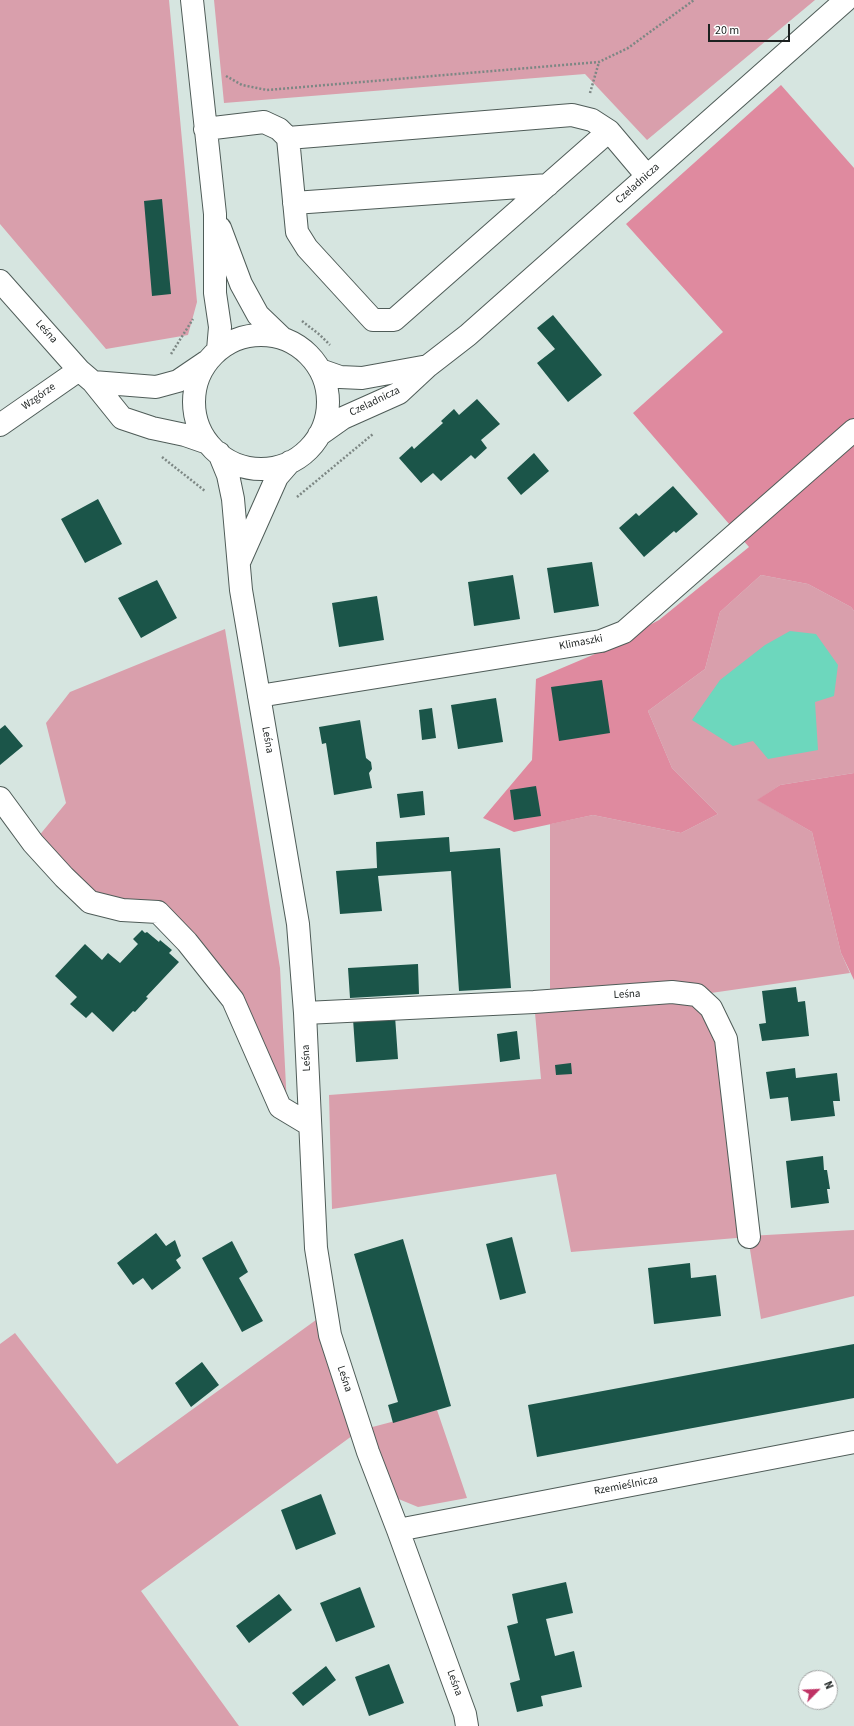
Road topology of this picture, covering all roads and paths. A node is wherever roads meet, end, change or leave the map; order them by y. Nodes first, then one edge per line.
1 (192, 0) edge
2 (694, 0) edge
3 (846, 0) edge
4 (599, 62) junction
5 (223, 74) dead end
6 (601, 125) junction
7 (205, 129) junction
8 (288, 138) junction
9 (647, 176) junction
10 (548, 186) junction
11 (294, 203) junction
12 (215, 214) junction
13 (0, 281) edge
14 (195, 315) dead end
15 (282, 338) junction
16 (212, 356) junction
17 (168, 359) dead end
18 (428, 366) junction
19 (320, 370) junction
20 (86, 376) junction
21 (0, 425) edge
22 (854, 430) edge
23 (373, 434) dead end
24 (319, 435) junction
25 (213, 448) junction
26 (162, 456) dead end
27 (290, 462) junction
28 (210, 495) dead end
29 (296, 498) dead end
30 (239, 561) junction
31 (259, 696) junction
32 (0, 798) edge
33 (305, 1013) junction
34 (310, 1125) junction
35 (748, 1236) dead end
36 (854, 1442) edge
37 (398, 1530) junction
38 (467, 1726) edge

1 - 7 street
2 - 4 path
3 - 9 street, Czeladnicza
4 - 5 path
4 - 6 path
6 - 8 street
6 - 9 street
6 - 10 street
7 - 8 street
7 - 12 street
8 - 11 street
9 - 18 street, Czeladnicza
10 - 11 street
10 - 11 street
12 - 15 street
12 - 16 street
13 - 20 street, Leśna
14 - 17 path
15 - 16 street
15 - 19 street
16 - 20 street
16 - 25 street
18 - 19 street, Czeladnicza
18 - 24 street, Czeladnicza
19 - 24 street
20 - 21 street, Wzgórze
20 - 25 street, Leśna
22 - 31 street, Klimaszki
23 - 29 path
24 - 27 street
25 - 27 street
25 - 30 street, Leśna
26 - 28 path
27 - 30 street, Leśna
30 - 31 street, Leśna
31 - 33 street, Leśna
32 - 34 street
33 - 34 street, Leśna
33 - 35 street, Leśna
34 - 37 street, Leśna
36 - 37 street, Rzemieślnicza
37 - 38 street, Leśna

